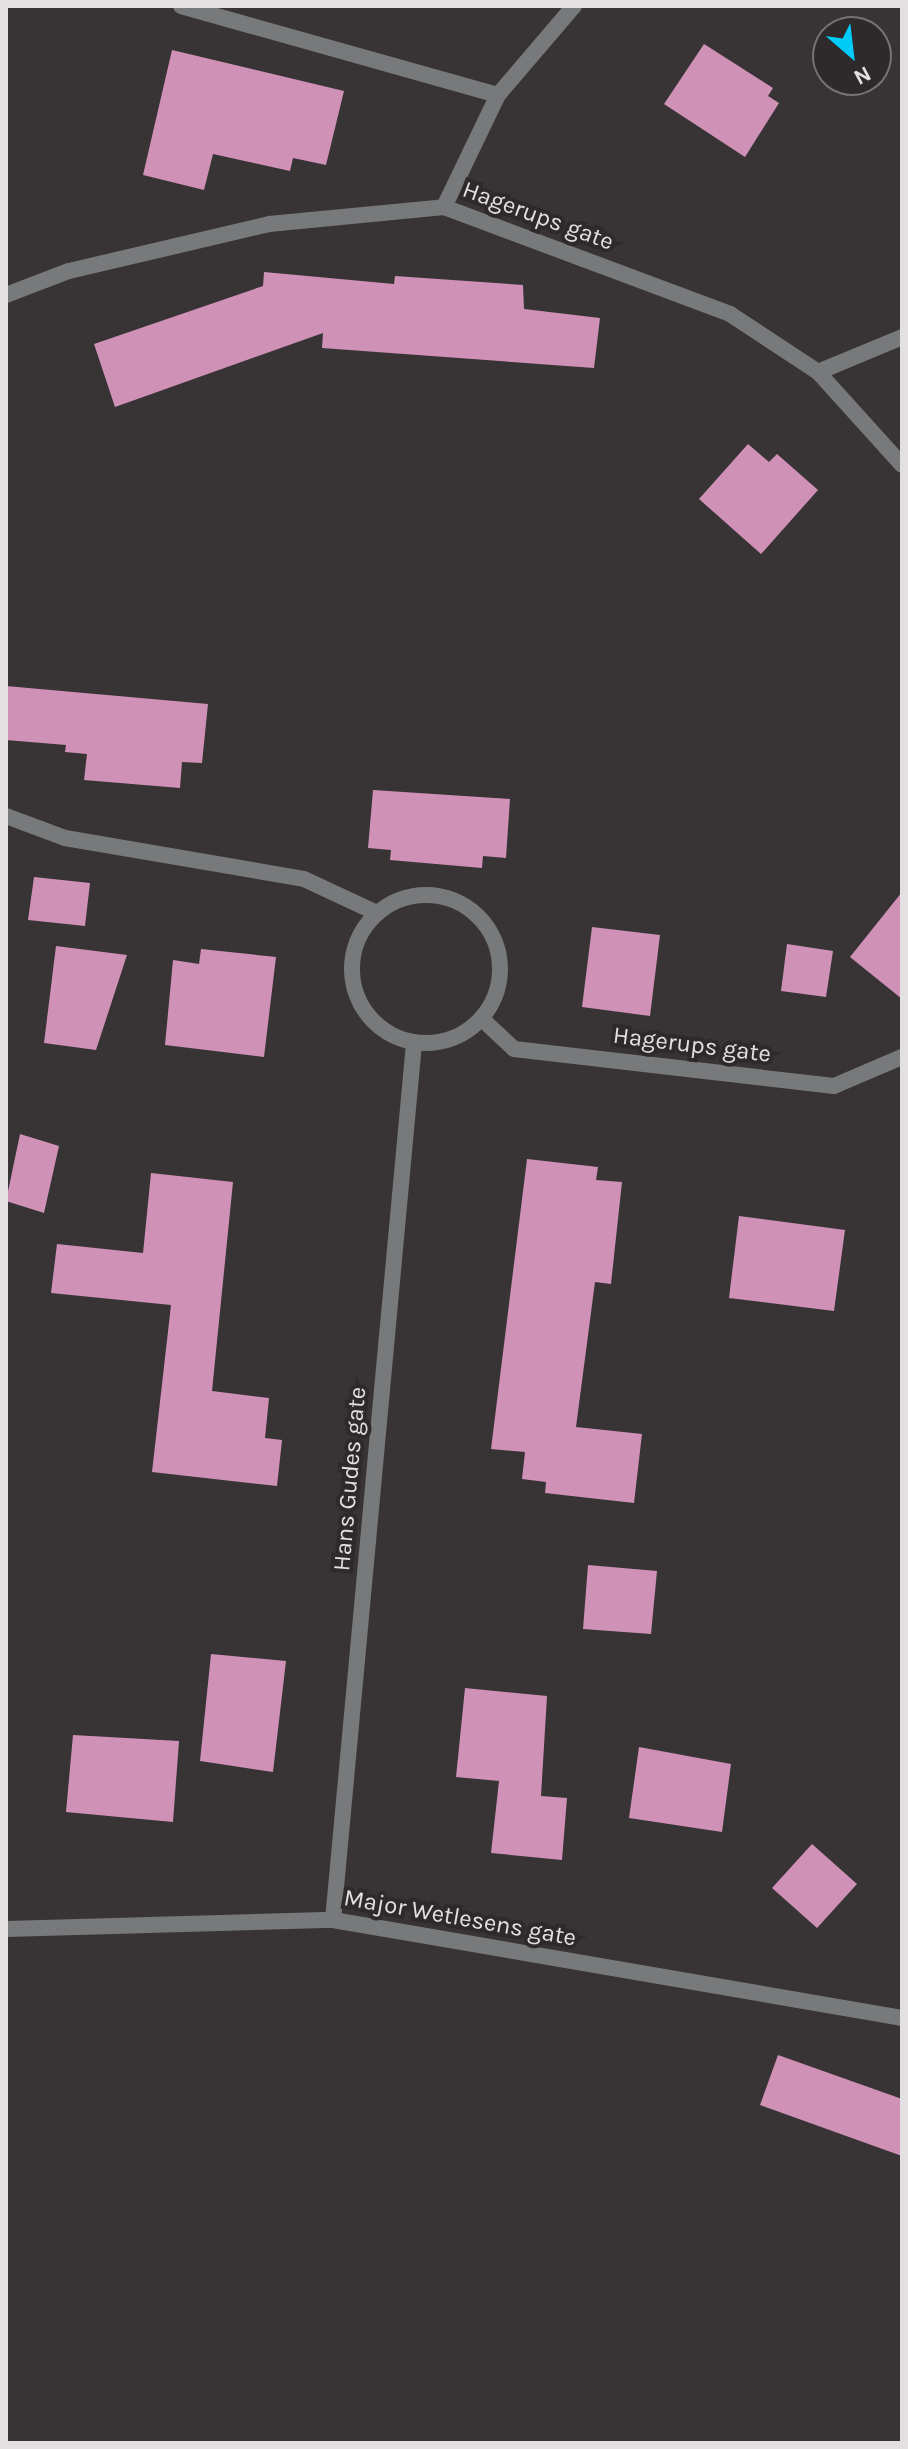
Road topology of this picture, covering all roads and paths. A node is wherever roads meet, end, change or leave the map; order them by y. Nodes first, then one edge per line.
1 (181, 6) edge
2 (574, 6) edge
3 (498, 95) junction
4 (444, 207) junction
5 (6, 295) edge
6 (902, 337) edge
7 (818, 372) junction
8 (902, 465) edge
9 (6, 816) edge
10 (377, 913) junction
11 (483, 1020) junction
12 (414, 1043) junction
13 (902, 1057) edge
14 (333, 1920) junction
15 (6, 1929) edge
16 (902, 2018) edge

1 - 3 street
2 - 3 street
3 - 4 street
4 - 5 street, Hagerups gate
4 - 7 street, Hagerups gate
6 - 7 street
7 - 8 street, Hagerups gate
9 - 10 street
10 - 11 street
10 - 12 street
11 - 12 street
11 - 13 street, Hagerups gate
12 - 14 street, Hans Gudes gate
14 - 15 street, Major Wetlesens gate
14 - 16 street, Major Wetlesens gate

